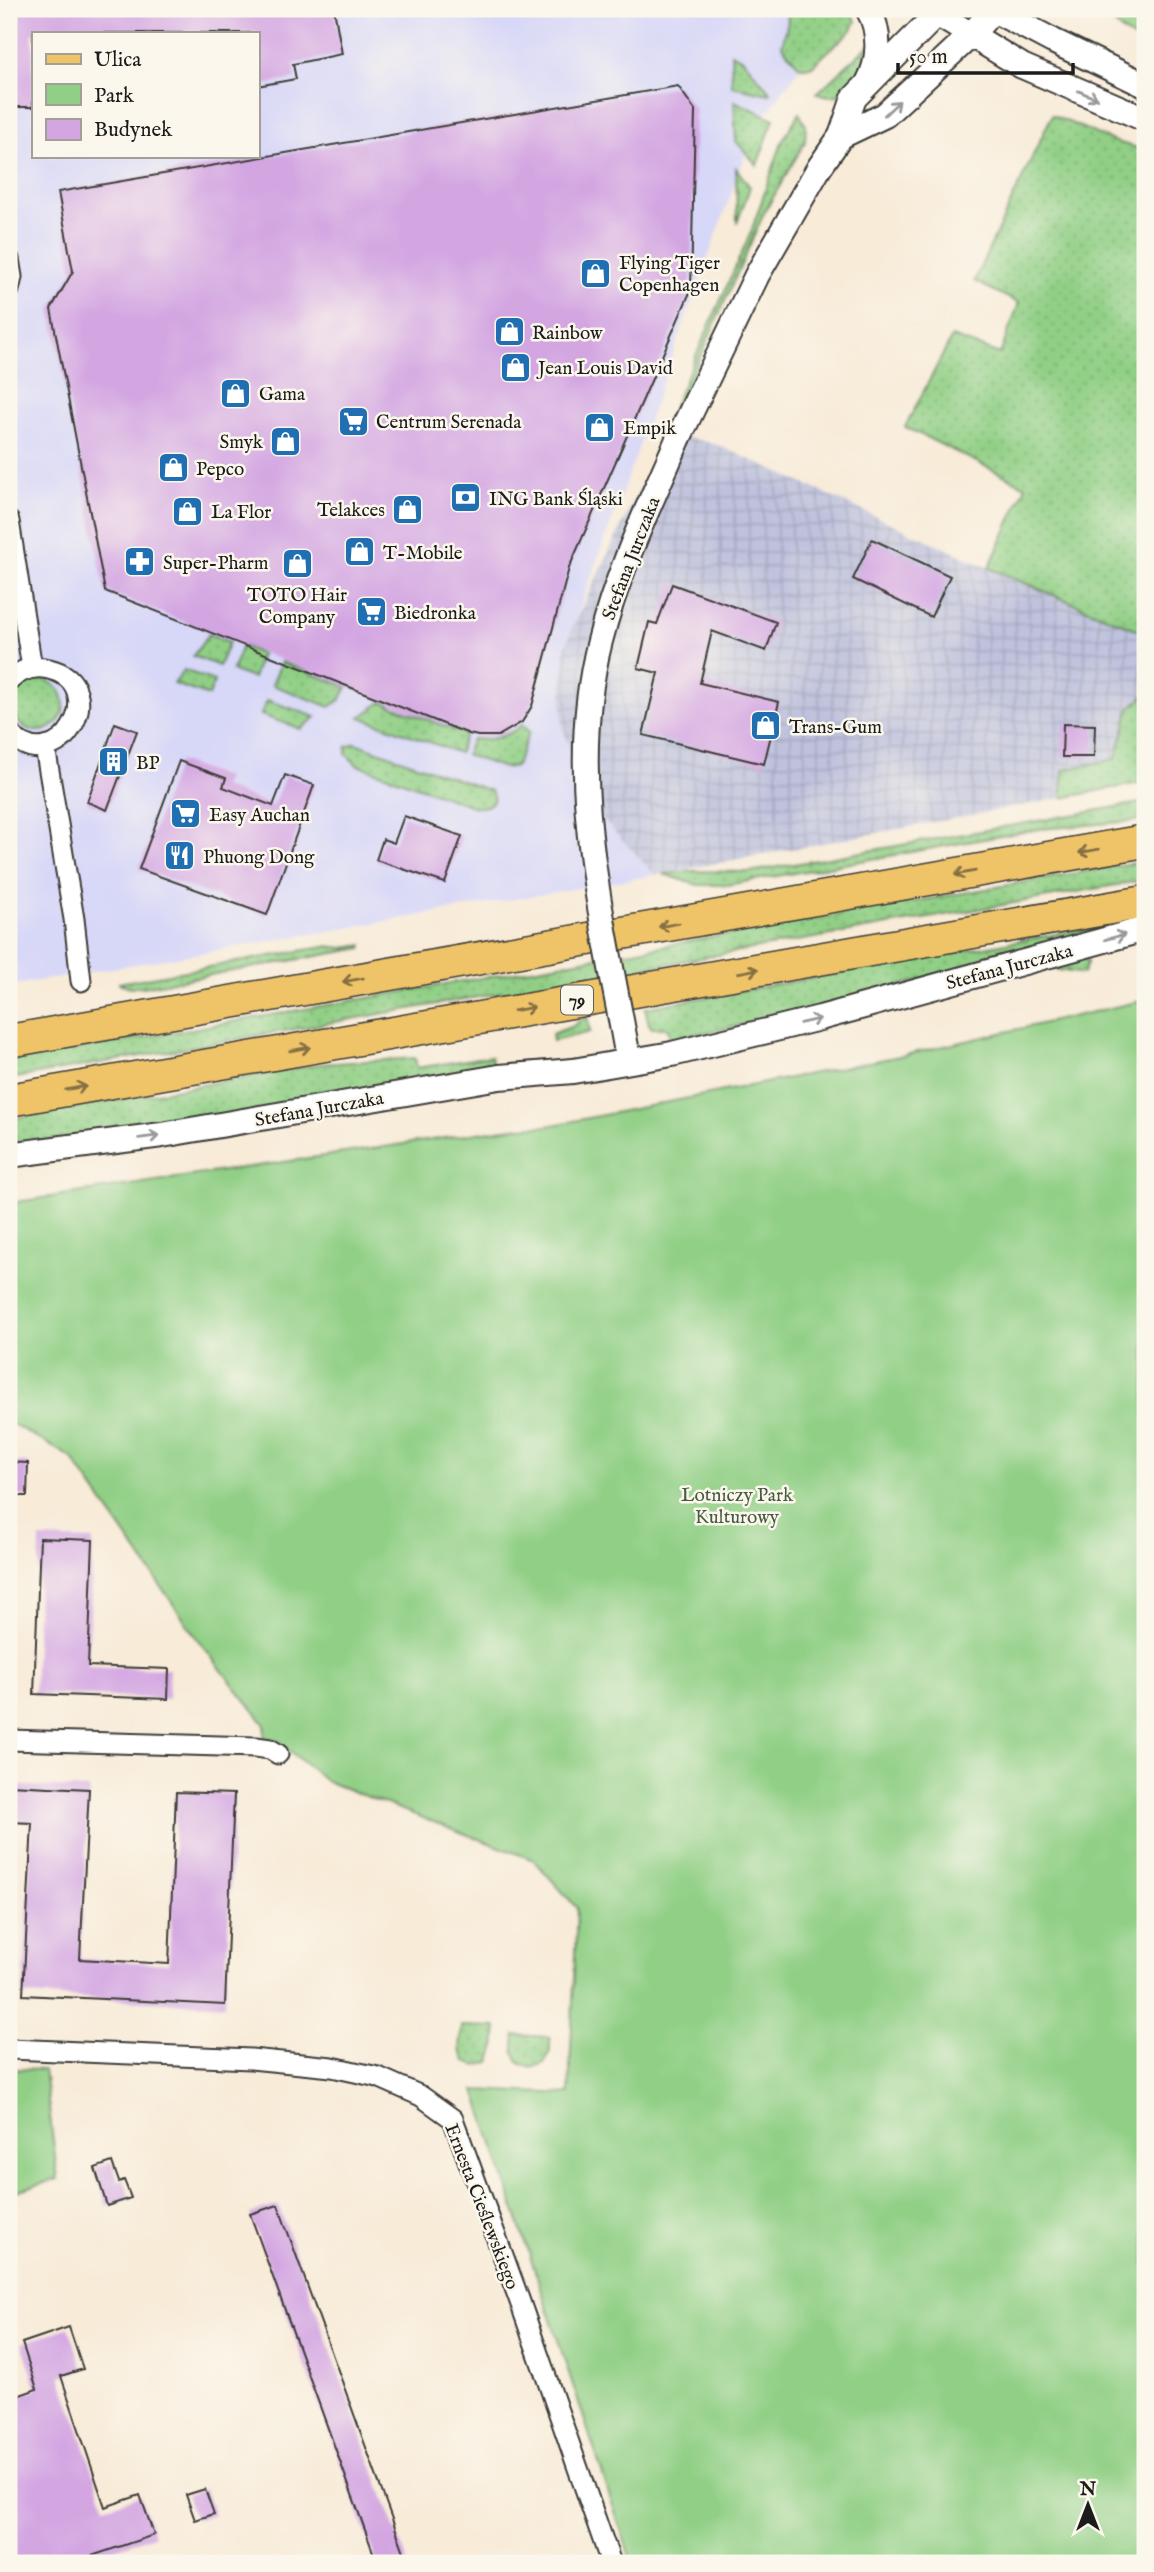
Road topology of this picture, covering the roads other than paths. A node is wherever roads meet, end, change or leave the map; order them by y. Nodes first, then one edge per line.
1 (868, 9) edge
2 (993, 9) edge
3 (936, 10) edge
4 (971, 34) junction
5 (867, 84) junction
6 (1145, 85) edge
7 (1145, 119) edge
8 (841, 136) junction
9 (9, 259) edge
10 (9, 290) edge
11 (9, 521) edge
12 (32, 668) junction
13 (9, 681) edge
14 (9, 733) edge
15 (45, 747) junction
16 (1145, 841) edge
17 (1145, 902) edge
18 (1145, 929) edge
19 (81, 981) dead end
20 (9, 1041) edge
21 (627, 1054) junction
22 (9, 1100) edge
23 (9, 1155) edge
24 (9, 1740) edge
25 (278, 1754) dead end
26 (9, 2049) edge
27 (611, 2563) edge

1 - 5 street, Stefana Jurczaka
2 - 4 street, Stefana Jurczaka
2 - 6 street
3 - 4 street
3 - 5 street, Stefana Jurczaka
4 -> 7 street
8 -> 4 street, Stefana Jurczaka
5 - 8 street, Stefana Jurczaka
8 - 21 street, Stefana Jurczaka, bridge
9 - 10 street
11 - 12 street
12 - 13 street
12 - 15 street
14 - 15 street
15 - 19 street
16 -> 20 main road
22 -> 17 main road, 79
21 -> 18 street, Stefana Jurczaka
23 -> 21 street, Stefana Jurczaka
24 - 25 street
26 - 27 street, Ernesta Cieślewskiego

